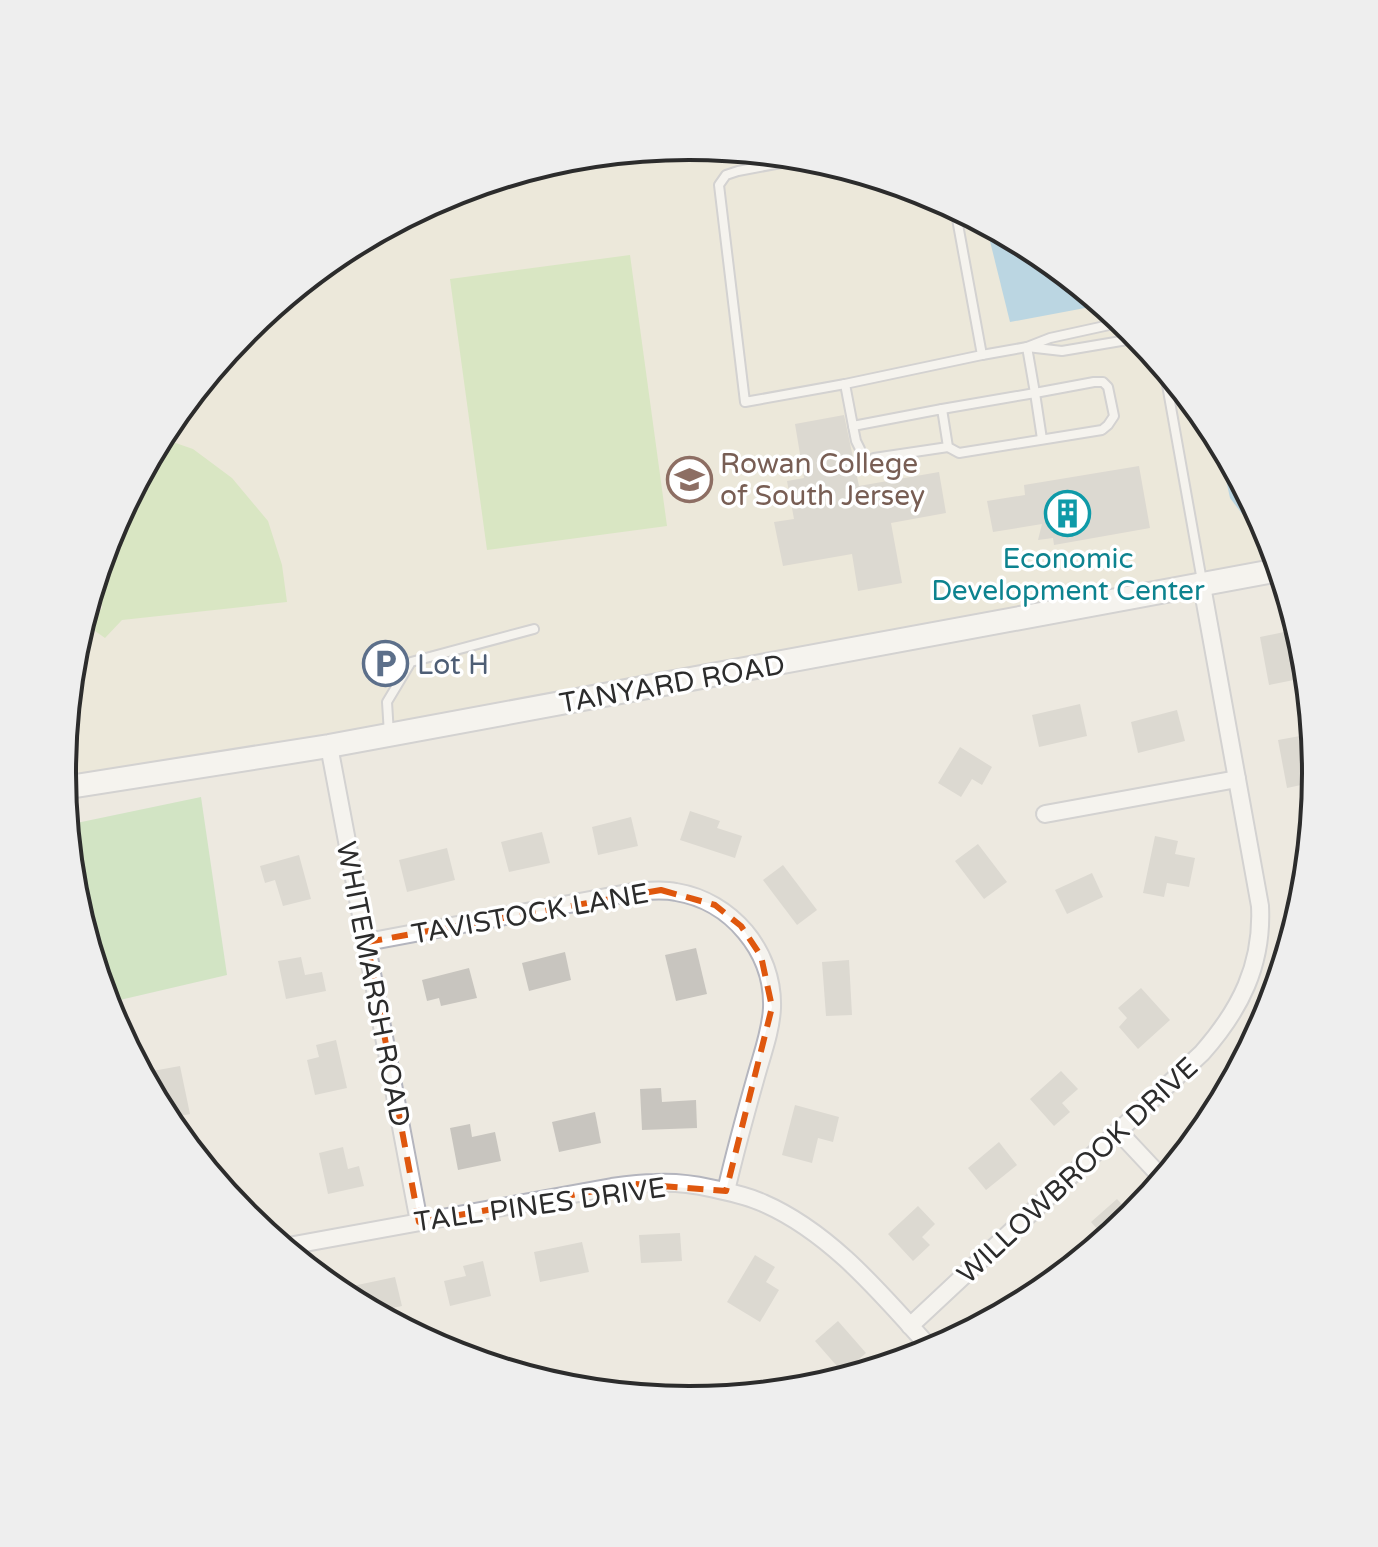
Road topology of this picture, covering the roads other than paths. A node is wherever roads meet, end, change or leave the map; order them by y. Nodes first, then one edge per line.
1 (766, 166) edge
2 (958, 223) edge
3 (1107, 326) edge
4 (1123, 341) edge
5 (1027, 347) junction
6 (982, 355) junction
7 (845, 384) junction
8 (1168, 391) edge
9 (1035, 393) junction
10 (942, 409) junction
11 (853, 426) junction
12 (1042, 439) junction
13 (948, 447) junction
14 (860, 449) dead end
15 (874, 458) dead end
16 (1268, 572) edge
17 (1202, 586) junction
18 (534, 629) dead end
19 (389, 735) junction
20 (329, 746) junction
21 (1237, 779) junction
22 (76, 786) edge
23 (1045, 814) dead end
24 (367, 942) junction
25 (1118, 1131) junction
26 (1156, 1171) edge
27 (726, 1191) junction
28 (419, 1222) junction
29 (297, 1244) edge
30 (910, 1326) junction
31 (923, 1340) edge

1 - 7 lane
2 - 6 lane
3 - 5 lane
4 - 5 lane
5 - 6 lane
5 - 9 lane
6 - 7 lane
7 - 11 lane
8 - 17 lane
9 - 10 lane
9 - 12 lane
9 - 12 lane
10 - 11 lane
10 - 13 lane
11 - 14 lane
12 - 13 lane
13 - 15 lane
16 - 17 street, TANYARD ROAD
17 - 19 street, TANYARD ROAD
17 - 21 street, WILLOWBROOK DRIVE
18 - 19 lane
19 - 20 street, TANYARD ROAD
20 - 22 street, TANYARD ROAD
20 - 24 street, WHITEMARSH ROAD
21 - 23 street
21 - 25 street, WILLOWBROOK DRIVE
24 - 27 street, TAVISTOCK LANE
24 - 28 street, WHITEMARSH ROAD
25 - 26 street
25 - 30 street, WILLOWBROOK DRIVE
27 - 28 street, TALL PINES DRIVE
27 - 30 street, TALL PINES DRIVE
28 - 29 street, TALL PINES DRIVE
30 - 31 street, TALL PINES DRIVE

